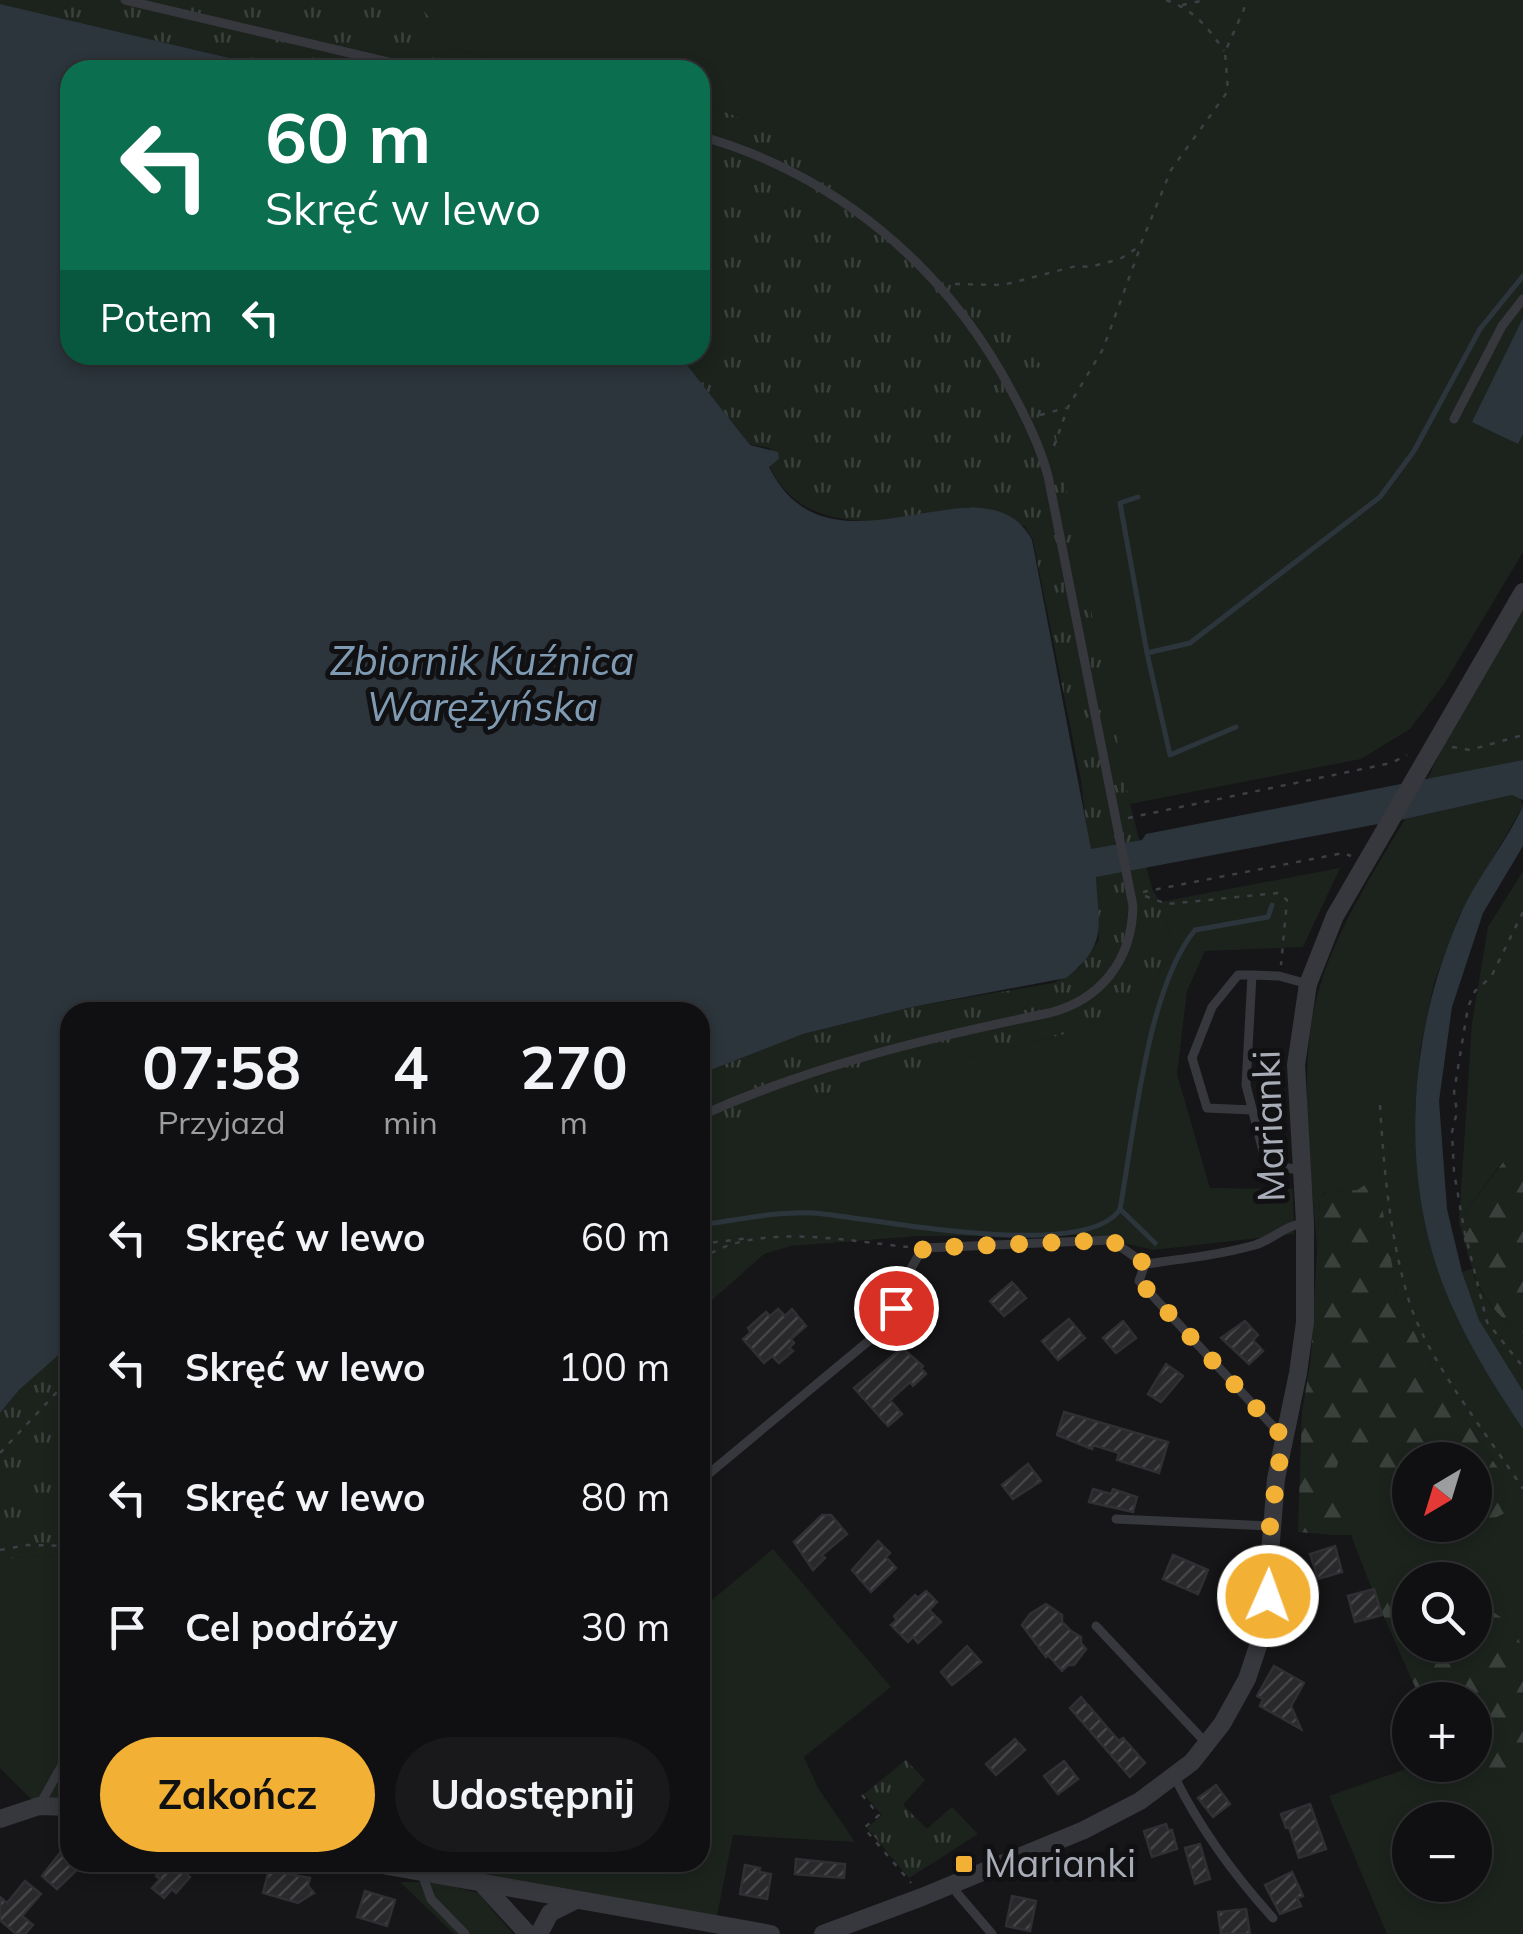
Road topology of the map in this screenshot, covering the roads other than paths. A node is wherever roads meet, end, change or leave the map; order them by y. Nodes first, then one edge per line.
1 (126, 0) edge
2 (380, 60) edge
3 (710, 139) edge
4 (1523, 299) edge
5 (1454, 420) dead end
6 (1523, 592) edge
7 (1252, 975) junction
8 (1308, 984) junction
9 (1252, 1110) junction
10 (710, 1112) edge
11 (1302, 1172) junction
12 (1305, 1223) junction
13 (1145, 1264) junction
14 (1283, 1437) junction
15 (710, 1472) edge
16 (1116, 1519) dead end
17 (1270, 1526) junction
18 (1096, 1626) dead end
19 (1207, 1744) junction
20 (60, 1769) edge
21 (1175, 1778) junction
22 (40, 1806) junction
23 (60, 1807) edge
24 (0, 1819) edge
25 (412, 1872) edge
26 (471, 1872) edge
27 (422, 1874) junction
28 (953, 1884) junction
29 (482, 1885) junction
30 (575, 1901) junction
31 (1272, 1918) dead end
32 (465, 1934) edge
33 (528, 1934) edge
34 (539, 1934) edge
35 (771, 1934) edge
36 (823, 1934) edge
37 (992, 1934) edge

1 - 2 lane
3 - 10 lane
4 - 5 lane
6 - 8 street, Marianki
7 - 8 lane
7 - 9 lane
7 - 9 lane
8 - 11 street, Marianki
9 - 11 lane
11 - 12 street, Marianki
12 - 13 lane
12 - 14 street, Marianki
13 - 14 lane
13 - 15 lane
14 - 17 street, Marianki
16 - 17 lane
17 - 19 street, Marianki
18 - 19 lane
19 - 21 street, Marianki
20 - 22 lane
21 - 28 street, Marianki
21 - 31 lane
22 - 23 street
22 - 24 street
25 - 27 street
26 - 29 street
27 - 29 street
27 - 32 lane
28 - 36 street, Marianki
28 - 37 lane
29 - 30 street
29 - 33 street
30 - 34 street
30 - 35 street

